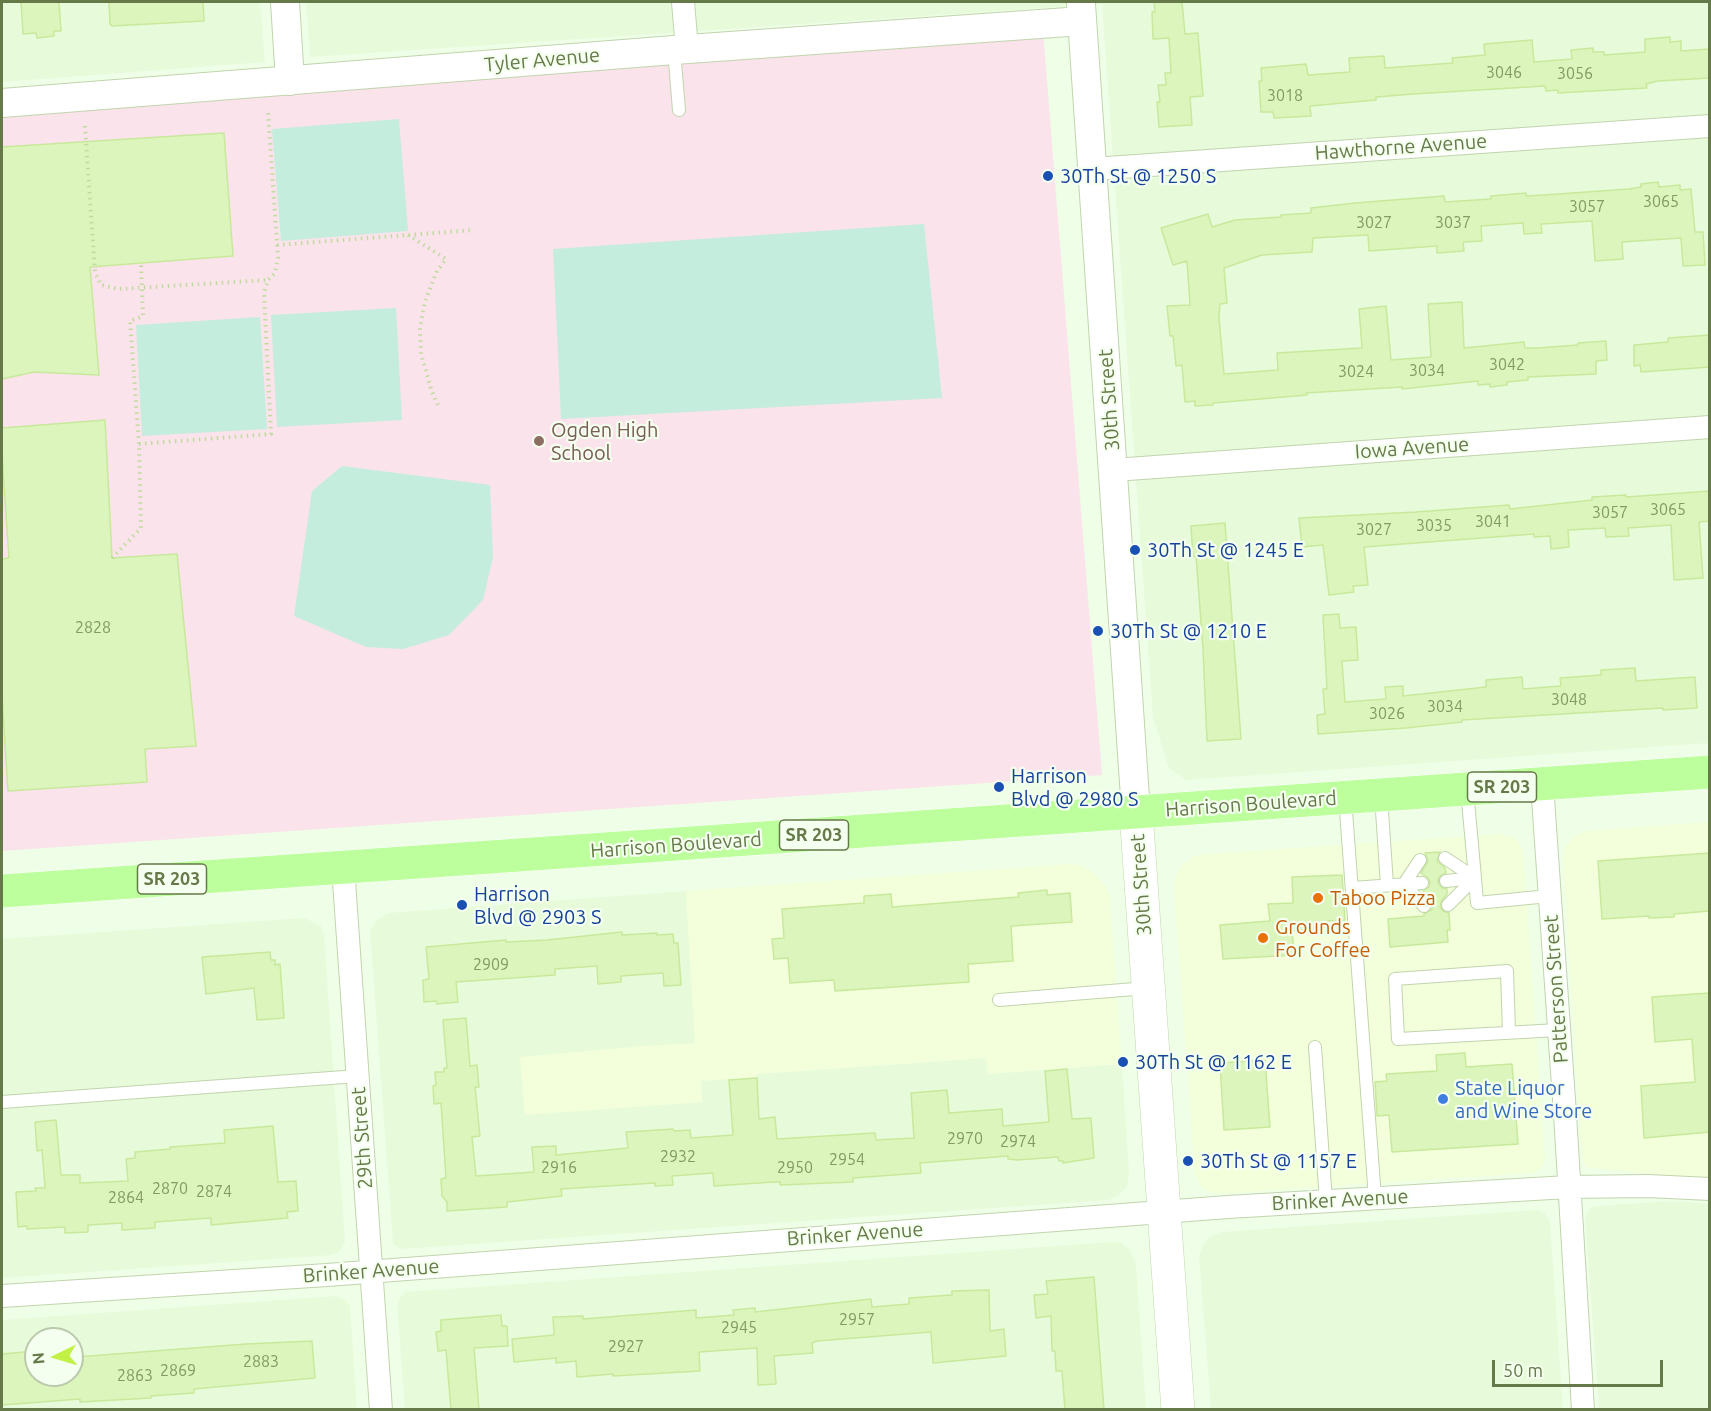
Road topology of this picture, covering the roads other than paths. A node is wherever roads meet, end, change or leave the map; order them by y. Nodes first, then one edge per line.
1 (285, 2) edge
2 (683, 2) edge
3 (1081, 11) edge
4 (680, 49) junction
5 (290, 81) junction
6 (2, 103) edge
7 (679, 110) dead end
8 (1710, 126) edge
9 (1093, 169) junction
10 (1710, 427) edge
11 (1114, 470) junction
12 (1710, 772) edge
13 (1542, 784) junction
14 (1467, 789) junction
15 (1381, 795) junction
16 (1344, 798) junction
17 (1136, 813) junction
18 (1445, 858) dead end
19 (1420, 860) dead end
20 (343, 867) junction
21 (1475, 878) junction
22 (1446, 881) dead end
23 (1422, 883) dead end
24 (1404, 884) junction
25 (1387, 885) junction
26 (1352, 888) junction
27 (2, 891) edge
28 (1550, 896) junction
29 (1448, 905) dead end
30 (1424, 906) dead end
31 (1148, 988) junction
32 (999, 1000) dead end
33 (1558, 1030) junction
34 (1509, 1032) junction
35 (1315, 1047) dead end
36 (358, 1076) junction
37 (2, 1102) edge
38 (1568, 1188) junction
39 (1710, 1189) edge
40 (1375, 1198) junction
41 (1326, 1201) junction
42 (1163, 1211) junction
43 (371, 1270) junction
44 (2, 1296) edge
45 (381, 1410) edge
46 (1178, 1410) edge
47 (1583, 1410) edge

1 - 5 street
2 - 4 street
3 - 4 street, Tyler Avenue
3 - 9 street, 30th Street
4 - 5 street, Tyler Avenue
4 - 7 lane
5 - 6 street, Tyler Avenue
8 - 9 street, Hawthorne Avenue
9 - 11 street, 30th Street
10 - 11 street, Iowa Avenue
11 - 17 street, 30th Street
12 - 13 main road, Harrison Boulevard / SR 203
13 - 14 main road, Harrison Boulevard / SR 203
13 - 28 street, Patterson Street
14 - 15 main road, Harrison Boulevard / SR 203
14 - 21 lane
15 - 16 main road, Harrison Boulevard / SR 203
15 - 25 lane
16 - 17 main road, Harrison Boulevard / SR 203
16 - 26 lane
17 - 20 main road, Harrison Boulevard / SR 203
17 - 31 main road, 30th Street
18 - 21 lane
19 - 24 lane
20 - 27 main road, Harrison Boulevard / SR 203
20 - 36 street, 29th Street
21 - 22 lane
21 - 28 lane
21 - 29 lane
23 - 24 lane
24 - 25 lane
24 - 30 lane
25 - 26 lane
26 - 40 lane
28 - 33 street, Patterson Street
31 - 32 lane
31 - 42 main road, 30th Street
33 - 34 lane
33 - 38 street, Patterson Street
34 - 34 lane
35 - 41 lane
36 - 37 lane
36 - 43 street, 29th Street
38 - 39 street, Brinker Avenue
38 - 40 street, Brinker Avenue
38 - 47 street, Patterson Street
40 - 41 street, Brinker Avenue
41 - 42 street, Brinker Avenue
42 - 43 street, Brinker Avenue
42 - 46 main road, 30th Street
43 - 44 street, Brinker Avenue
43 - 45 street, 29th Street

